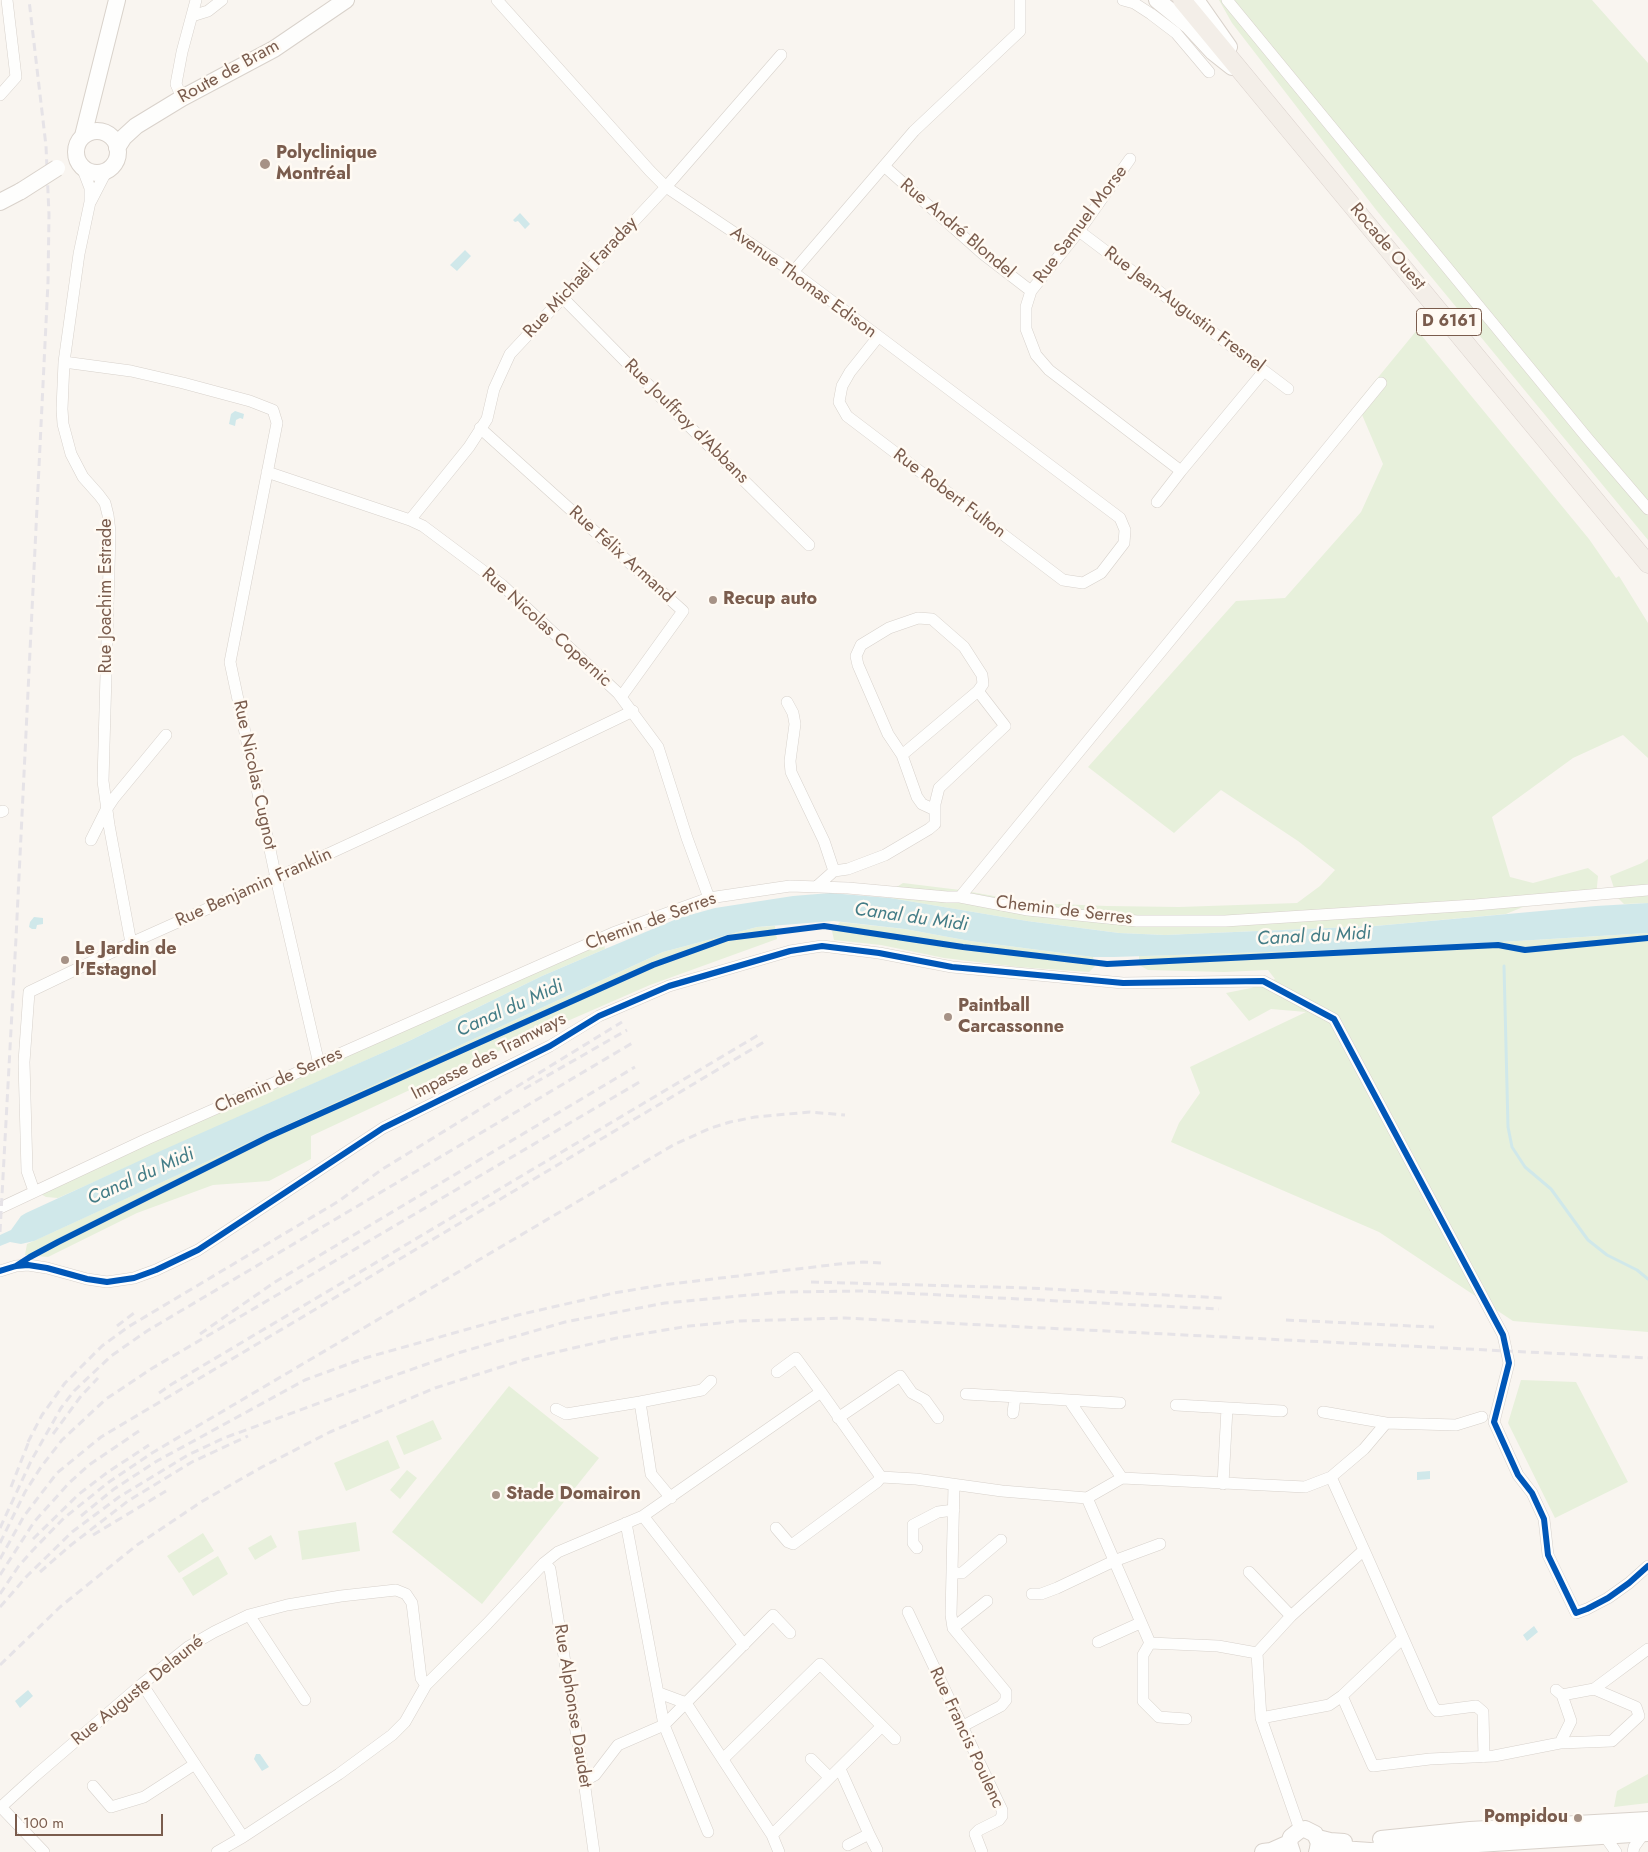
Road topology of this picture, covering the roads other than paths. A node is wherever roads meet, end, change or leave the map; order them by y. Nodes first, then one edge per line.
1 (7, 0) edge
2 (117, 0) edge
3 (196, 0) edge
4 (222, 0) edge
5 (346, 0) edge
6 (496, 0) edge
7 (1123, 0) edge
8 (1157, 0) edge
9 (1182, 0) edge
10 (1196, 0) edge
11 (1227, 0) edge
12 (1022, 1) edge
13 (192, 16) junction
14 (781, 55) dead end
15 (1210, 72) dead end
16 (1249, 81) junction
17 (0, 95) edge
18 (182, 98) junction
19 (117, 148) junction
20 (80, 154) junction
21 (1130, 159) dead end
22 (884, 166) junction
23 (107, 170) junction
24 (666, 187) junction
25 (0, 202) edge
26 (90, 202) junction
27 (1079, 231) junction
28 (793, 272) junction
29 (1031, 291) junction
30 (563, 298) junction
31 (878, 337) junction
32 (64, 362) junction
33 (1264, 371) junction
34 (1381, 383) dead end
35 (1288, 389) dead end
36 (480, 428) junction
37 (1181, 471) junction
38 (267, 472) junction
39 (1157, 502) dead end
40 (1648, 509) edge
41 (410, 520) junction
42 (1124, 543) joint
43 (809, 545) dead end
44 (1648, 564) edge
45 (978, 691) junction
46 (621, 697) junction
47 (788, 702) dead end
48 (632, 711) junction
49 (166, 735) dead end
50 (902, 755) junction
51 (106, 810) junction
52 (935, 810) junction
53 (91, 840) dead end
54 (834, 871) junction
55 (276, 878) junction
56 (816, 887) junction
57 (1648, 890) edge
58 (960, 896) junction
59 (709, 898) junction
60 (131, 943) junction
61 (319, 1064) junction
62 (34, 1191) junction
63 (0, 1208) edge
64 (0, 1271) edge
65 (777, 1372) dead end
66 (711, 1381) dead end
67 (821, 1392) junction
68 (966, 1394) dead end
69 (1015, 1397) junction
70 (1069, 1400) junction
71 (640, 1402) junction
72 (1120, 1403) dead end
73 (1176, 1405) dead end
74 (1227, 1408) junction
75 (556, 1409) dead end
76 (1282, 1411) dead end
77 (1323, 1412) dead end
78 (1013, 1413) dead end
79 (1482, 1417) dead end
80 (838, 1418) junction
81 (938, 1418) dead end
82 (1386, 1422) junction
83 (881, 1477) junction
84 (1332, 1477) junction
85 (1122, 1478) junction
86 (1223, 1484) junction
87 (954, 1485) junction
88 (674, 1496) junction
89 (1087, 1498) junction
90 (954, 1510) junction
91 (643, 1516) junction
92 (626, 1523) junction
93 (776, 1528) dead end
94 (1001, 1540) dead end
95 (1160, 1544) dead end
96 (917, 1548) dead end
97 (1364, 1550) junction
98 (1114, 1561) junction
99 (544, 1563) junction
100 (1648, 1566) edge
101 (1249, 1572) dead end
102 (952, 1573) junction
103 (1032, 1594) dead end
104 (987, 1601) dead end
105 (908, 1612) dead end
106 (249, 1615) junction
107 (1291, 1616) junction
108 (1140, 1623) junction
109 (953, 1628) junction
110 (790, 1633) dead end
111 (1403, 1638) junction
112 (1098, 1642) dead end
113 (1150, 1643) junction
114 (744, 1645) junction
115 (1648, 1649) edge
116 (1257, 1653) junction
117 (142, 1684) junction
118 (426, 1685) junction
119 (1594, 1689) junction
120 (658, 1694) junction
121 (1342, 1696) junction
122 (306, 1700) dead end
123 (686, 1704) junction
124 (1186, 1718) dead end
125 (1261, 1718) junction
126 (664, 1725) junction
127 (882, 1726) junction
128 (963, 1726) junction
129 (895, 1739) dead end
130 (1560, 1743) junction
131 (1484, 1757) junction
132 (723, 1758) junction
133 (811, 1759) dead end
134 (195, 1764) junction
135 (840, 1769) junction
136 (829, 1777) junction
137 (584, 1781) junction
138 (93, 1786) dead end
139 (1, 1808) edge
140 (1647, 1829) edge
141 (1300, 1830) junction
142 (708, 1832) dead end
143 (869, 1834) junction
144 (772, 1835) junction
145 (1604, 1835) junction
146 (243, 1837) junction
147 (848, 1845) dead end
148 (1317, 1845) edge
149 (1291, 1847) edge
150 (877, 1850) dead end
151 (44, 1852) edge
152 (217, 1852) edge
153 (594, 1852) edge
154 (779, 1852) edge
155 (982, 1852) edge
156 (1263, 1852) edge
157 (1616, 1852) edge
158 (1632, 1852) edge

1 - 17 street
2 - 20 main road
3 - 13 street
4 - 13 street
5 - 18 main road, Route de Bram
6 - 24 street, Avenue Thomas Edison
7 - 15 street
8 - 16 main road
9 - 16 main road, Rocade Ouest / D 6161
10 - 16 main road
11 - 40 street
12 - 22 street
13 - 18 street
14 - 24 street, Rue Michaël Faraday
16 - 44 main road, Rocade Ouest / D 6161
18 - 19 main road, Route de Bram
19 - 20 main road
19 - 23 main road
20 - 23 main road
20 - 25 main road, bridge
20 - 26 street, Rue Joachim Estrade
21 - 27 street, Rue Samuel Morse
22 - 28 street
22 - 29 street, Rue André Blondel
23 - 26 street, Rue Joachim Estrade
24 - 28 street, Avenue Thomas Edison
24 - 30 street, Rue Michaël Faraday
26 - 32 street, Rue Joachim Estrade
27 - 29 street, Rue Samuel Morse
27 - 33 street, Rue Jean-Augustin Fresnel
28 - 31 street, Avenue Thomas Edison
29 - 37 street
30 - 36 street, Rue Michaël Faraday
30 - 43 street, Rue Jouffroy d'Abbans
31 - 42 street, Avenue Thomas Edison
31 - 42 street, Rue Robert Fulton
32 - 38 street
32 - 51 street, Rue Joachim Estrade
33 - 35 street, Rue Jean-Augustin Fresnel
33 - 37 street
34 - 58 street
36 - 41 street, Rue Michaël Faraday
36 - 46 street, Rue Félix Armand
37 - 39 street
38 - 41 street, Rue Nicolas Copernic
38 - 55 street, Rue Nicolas Cugnot
41 - 46 street, Rue Nicolas Copernic
45 - 50 street
45 - 50 street
45 - 52 street
46 - 48 street, Rue Nicolas Copernic
47 - 54 street
48 - 55 street, Rue Benjamin Franklin
48 - 59 street, Rue Nicolas Copernic
49 - 51 street
50 - 52 street
51 - 53 street
51 - 60 street, Rue Joachim Estrade
52 - 54 street
54 - 56 street
55 - 60 street, Rue Benjamin Franklin
55 - 61 street, Rue Nicolas Cugnot
56 - 58 street, Chemin de Serres
56 - 59 street, Chemin de Serres
57 - 58 street, Chemin de Serres
59 - 61 street, Chemin de Serres
60 - 62 street, Rue Benjamin Franklin
61 - 62 street, Chemin de Serres
62 - 63 street, Chemin de Serres
64 - 100 street, Impasse des Tramways
65 - 67 street
66 - 71 street
67 - 80 street
67 - 88 street
68 - 69 street
69 - 70 street
69 - 78 street
70 - 72 street
70 - 85 street
71 - 75 street
71 - 88 street
73 - 74 street
74 - 76 street
74 - 86 street
77 - 82 street
79 - 82 street
80 - 81 street
80 - 83 street
82 - 84 street
83 - 87 street
83 - 93 street
84 - 86 street
84 - 97 street
85 - 86 street
85 - 89 street
87 - 89 street
87 - 90 street
88 - 91 street
89 - 98 street
90 - 96 street
90 - 102 street
91 - 92 street
91 - 114 street
92 - 99 street
92 - 120 street
94 - 102 street
95 - 98 street
97 - 107 street
97 - 111 street
98 - 103 street
98 - 108 street
99 - 118 street
99 - 137 street, Rue Alphonse Daudet
101 - 107 street
102 - 109 street
104 - 109 street
105 - 128 street, Rue Francis Poulenc
106 - 117 street, Rue Auguste Delauné
106 - 118 street, Rue Auguste Delauné
106 - 122 street
107 - 116 street
108 - 112 street
108 - 113 street
109 - 128 street
110 - 114 street
111 - 121 street
111 - 131 street
113 - 116 street
113 - 124 street
114 - 123 street
115 - 119 street
116 - 125 street
117 - 134 street
117 - 139 street, Rue Auguste Delauné
118 - 146 street
119 - 130 street
119 - 130 street
120 - 123 street
120 - 126 street
121 - 125 street
121 - 131 street
123 - 126 street
123 - 132 street
125 - 141 street
126 - 137 street
126 - 142 street
127 - 129 street
127 - 132 street
127 - 135 street
128 - 155 street, Rue Francis Poulenc
130 - 131 street
132 - 144 street
133 - 136 street
134 - 138 street
134 - 146 street
135 - 136 street
135 - 143 street
136 - 144 street
137 - 153 street, Rue Alphonse Daudet
139 - 151 street
140 - 145 main road
140 - 148 main road
140 - 158 street
141 - 148 main road
141 - 149 main road
143 - 147 street
143 - 150 street
144 - 154 street
145 - 148 main road
145 - 157 street
146 - 152 street
149 - 156 main road

